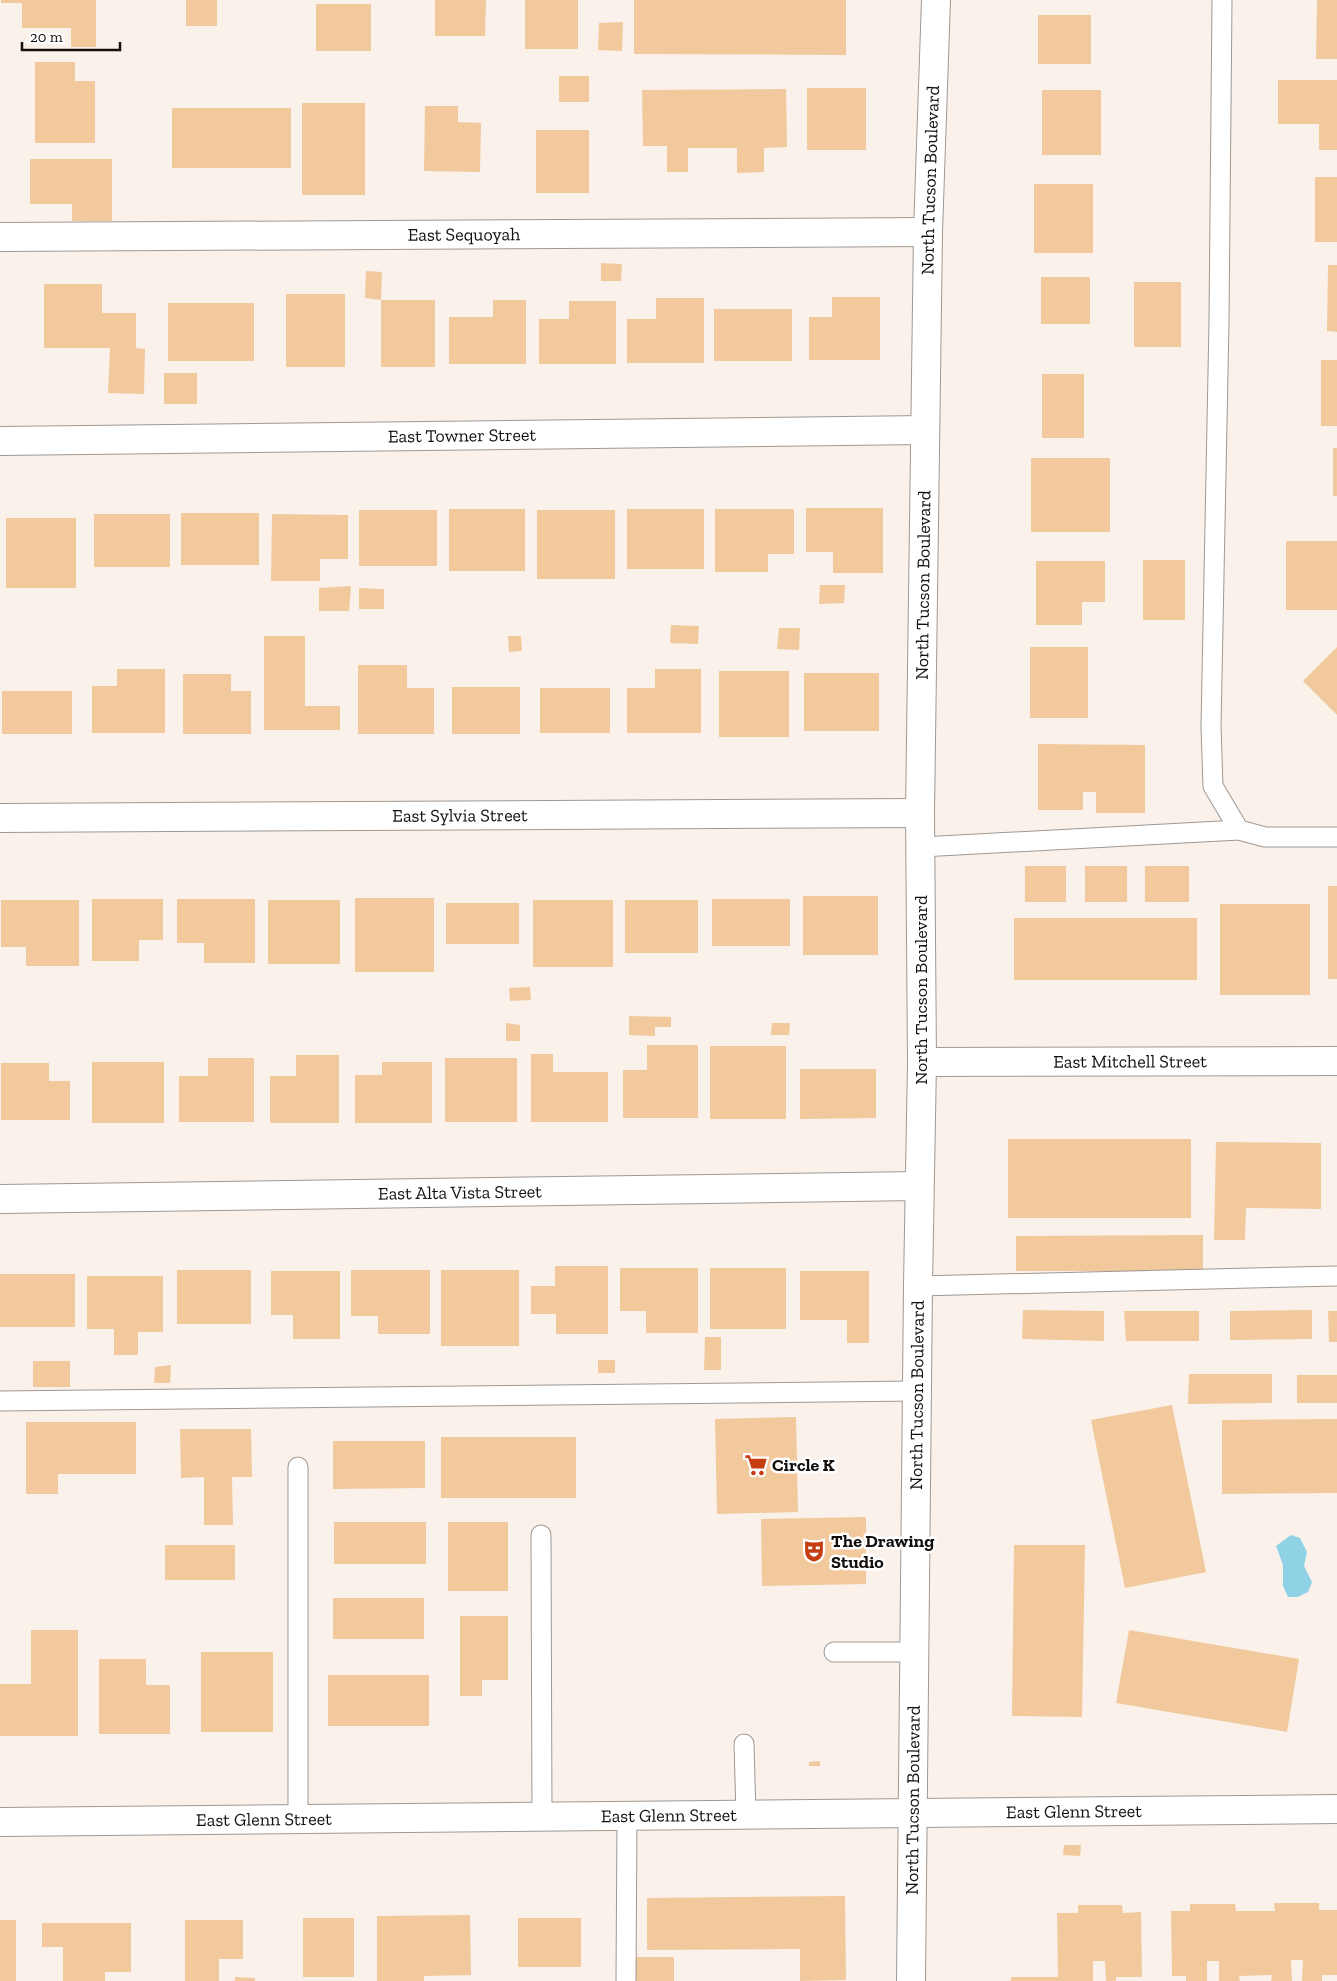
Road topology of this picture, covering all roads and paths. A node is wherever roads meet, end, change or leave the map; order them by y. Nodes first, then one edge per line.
1 (936, 0) edge
2 (1222, 0) edge
3 (928, 232) junction
4 (0, 237) edge
5 (925, 430) junction
6 (0, 441) edge
7 (920, 813) junction
8 (0, 818) edge
9 (1239, 830) junction
10 (1337, 836) edge
11 (921, 847) junction
12 (1337, 1061) edge
13 (922, 1062) junction
14 (919, 1186) junction
15 (0, 1199) edge
16 (1337, 1276) edge
17 (918, 1286) junction
18 (917, 1391) junction
19 (0, 1401) edge
20 (298, 1467) dead end
21 (541, 1535) dead end
22 (834, 1652) dead end
23 (914, 1652) junction
24 (744, 1744) dead end
25 (1337, 1809) edge
26 (912, 1813) junction
27 (746, 1815) junction
28 (627, 1816) junction
29 (542, 1817) junction
30 (298, 1819) junction
31 (0, 1822) edge
32 (626, 1981) edge
33 (911, 1981) edge

1 - 3 street, North Tucson Boulevard
2 - 9 lane
3 - 4 street, East Sequoyah
3 - 5 street, North Tucson Boulevard
5 - 6 street, East Towner Street
5 - 7 street, North Tucson Boulevard
7 - 8 street, East Sylvia Street
7 - 11 street, North Tucson Boulevard
9 - 10 lane
9 - 11 lane
11 - 13 street, North Tucson Boulevard
12 - 13 street, East Mitchell Street
13 - 14 street, North Tucson Boulevard
14 - 15 street, East Alta Vista Street
14 - 17 street, North Tucson Boulevard
16 - 17 lane
17 - 18 street, North Tucson Boulevard
18 - 19 lane
18 - 23 street, North Tucson Boulevard
20 - 30 lane
21 - 29 lane
22 - 23 lane
23 - 26 street, North Tucson Boulevard
24 - 27 lane
25 - 26 street, East Glenn Street
26 - 27 street, East Glenn Street
26 - 33 street, North Tucson Boulevard
27 - 28 street, East Glenn Street
28 - 29 street, East Glenn Street
28 - 32 lane
29 - 30 street, East Glenn Street
30 - 31 street, East Glenn Street

